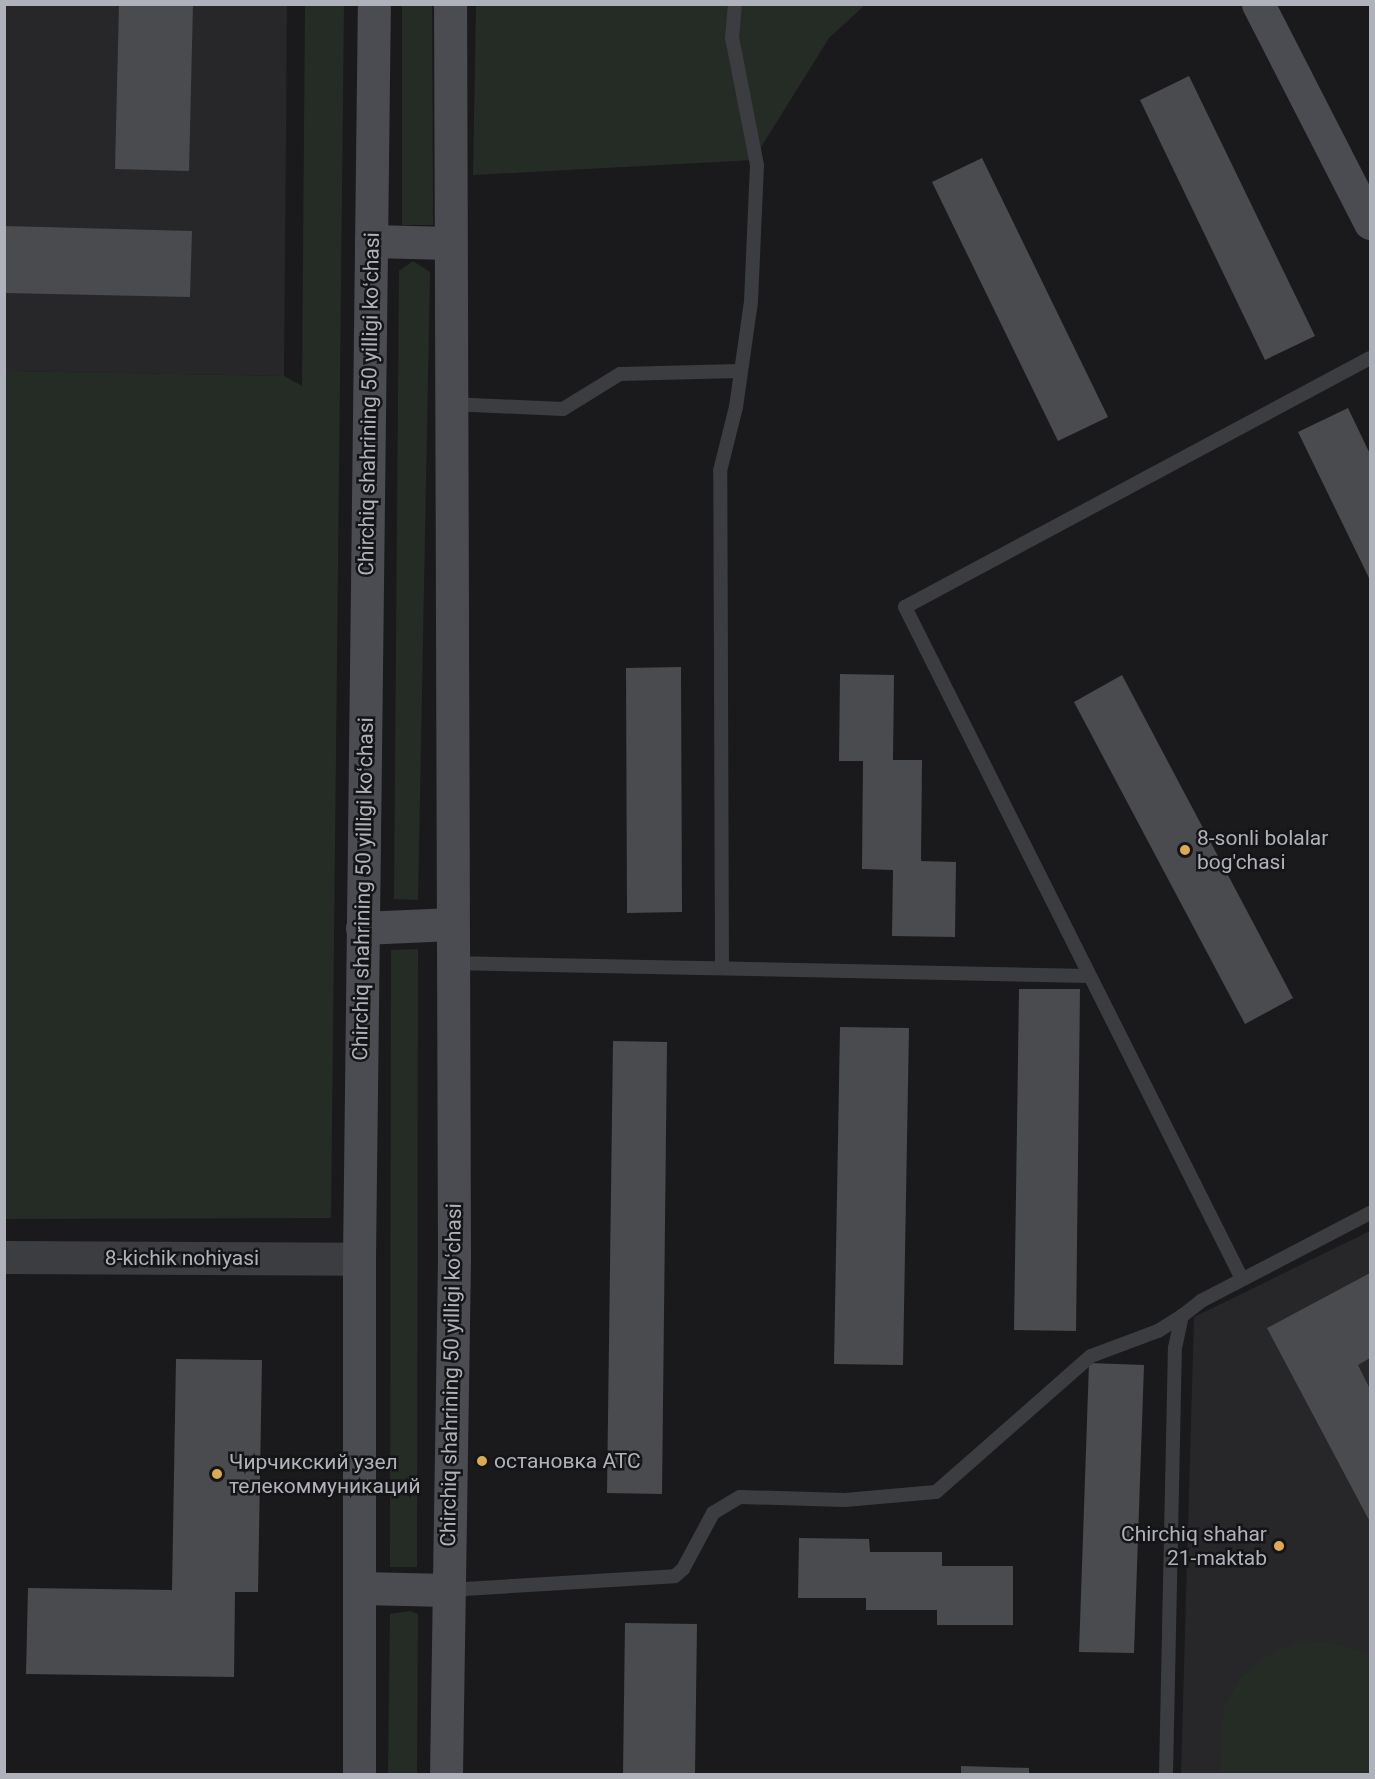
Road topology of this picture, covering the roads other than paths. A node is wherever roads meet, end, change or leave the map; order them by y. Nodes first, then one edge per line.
1 (374, 4) edge
2 (450, 4) edge
3 (735, 4) edge
4 (1258, 4) edge
5 (1371, 223) edge
6 (371, 241) junction
7 (450, 243) junction
8 (1371, 358) edge
9 (739, 372) junction
10 (451, 404) junction
11 (452, 924) junction
12 (362, 928) junction
13 (452, 963) junction
14 (722, 968) junction
15 (1089, 976) junction
16 (1371, 1213) edge
17 (4, 1257) edge
18 (359, 1259) junction
19 (1242, 1279) junction
20 (1182, 1316) junction
21 (360, 1588) junction
22 (448, 1590) junction
23 (359, 1774) edge
24 (446, 1774) edge
25 (1166, 1774) edge

1 - 6 main road, Chirchiq shahrining 50 yilligi koʻchasi
2 - 7 main road, Chirchiq shahrining 50 yilligi koʻchasi
3 - 9 lane
4 - 5 main road
6 - 7 main road
6 - 12 main road, Chirchiq shahrining 50 yilligi koʻchasi
7 - 10 main road, Chirchiq shahrining 50 yilligi koʻchasi
8 - 15 lane
9 - 10 lane
9 - 14 lane
10 - 11 main road, Chirchiq shahrining 50 yilligi koʻchasi
11 - 12 main road
11 - 13 main road, Chirchiq shahrining 50 yilligi koʻchasi
12 - 18 main road, Chirchiq shahrining 50 yilligi koʻchasi
13 - 14 lane
13 - 22 main road, Chirchiq shahrining 50 yilligi koʻchasi
14 - 15 lane
15 - 19 lane
16 - 19 lane
17 - 18 street, 8-kichik nohiyasi
18 - 21 main road, Chirchiq shahrining 50 yilligi koʻchasi
19 - 20 lane
20 - 22 lane
20 - 25 lane
21 - 22 main road
21 - 23 main road, Chirchiq shahrining 50 yilligi koʻchasi
22 - 24 main road, Chirchiq shahrining 50 yilligi koʻchasi

